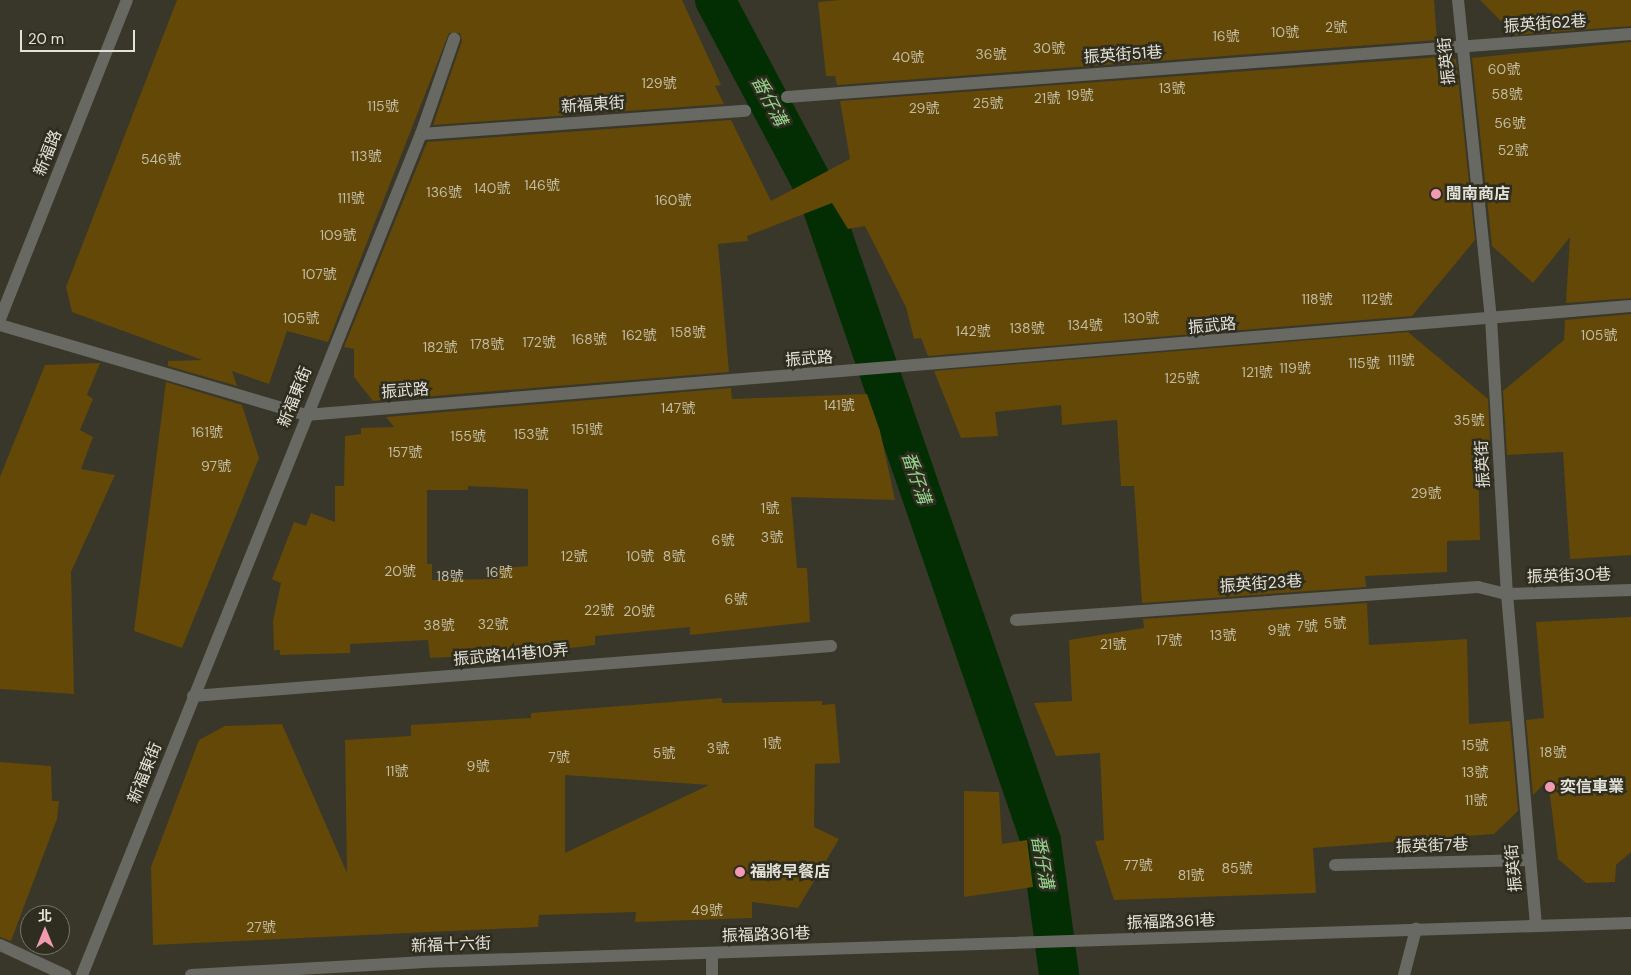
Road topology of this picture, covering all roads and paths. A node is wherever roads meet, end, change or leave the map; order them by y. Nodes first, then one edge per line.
1 (127, 0) edge
2 (1458, 0) edge
3 (1631, 34) edge
4 (454, 39) dead end
5 (1461, 45) junction
6 (787, 97) dead end
7 (745, 111) dead end
8 (421, 134) junction
9 (1631, 306) edge
10 (1491, 318) junction
11 (0, 319) edge
12 (0, 325) edge
13 (306, 415) junction
14 (1631, 590) edge
15 (1507, 594) junction
16 (1016, 620) dead end
17 (831, 646) dead end
18 (193, 696) junction
19 (1530, 860) junction
20 (1335, 865) dead end
21 (1631, 922) edge
22 (1536, 926) junction
23 (1416, 929) junction
24 (0, 945) edge
25 (712, 954) junction
26 (65, 975) edge
27 (82, 975) edge
28 (191, 975) edge
29 (712, 975) edge
30 (1404, 975) edge

1 - 11 street, 新福路
2 - 5 street, 振英街
3 - 5 street, 振英街62巷
4 - 8 street
5 - 6 street, 振英街51巷
5 - 10 street, 振英街
7 - 8 street, 新福東街
8 - 13 street, 新福東街
9 - 10 street, 振武路
10 - 13 street, 振武路
10 - 15 street, 振英街
12 - 13 street, 振武路
13 - 18 street, 新福東街
14 - 15 street, 振英街30巷
15 - 16 street, 振英街23巷
15 - 19 street, 振英街
17 - 18 street, 振武路141巷10弄
18 - 27 street, 新福東街
19 - 20 street, 振英街7巷
19 - 22 street, 振英街
21 - 22 street, 振福路361巷
22 - 23 street, 振福路361巷
23 - 25 street, 振福路361巷
23 - 30 street
24 - 26 street
25 - 28 street, 新福十六街
25 - 29 street

